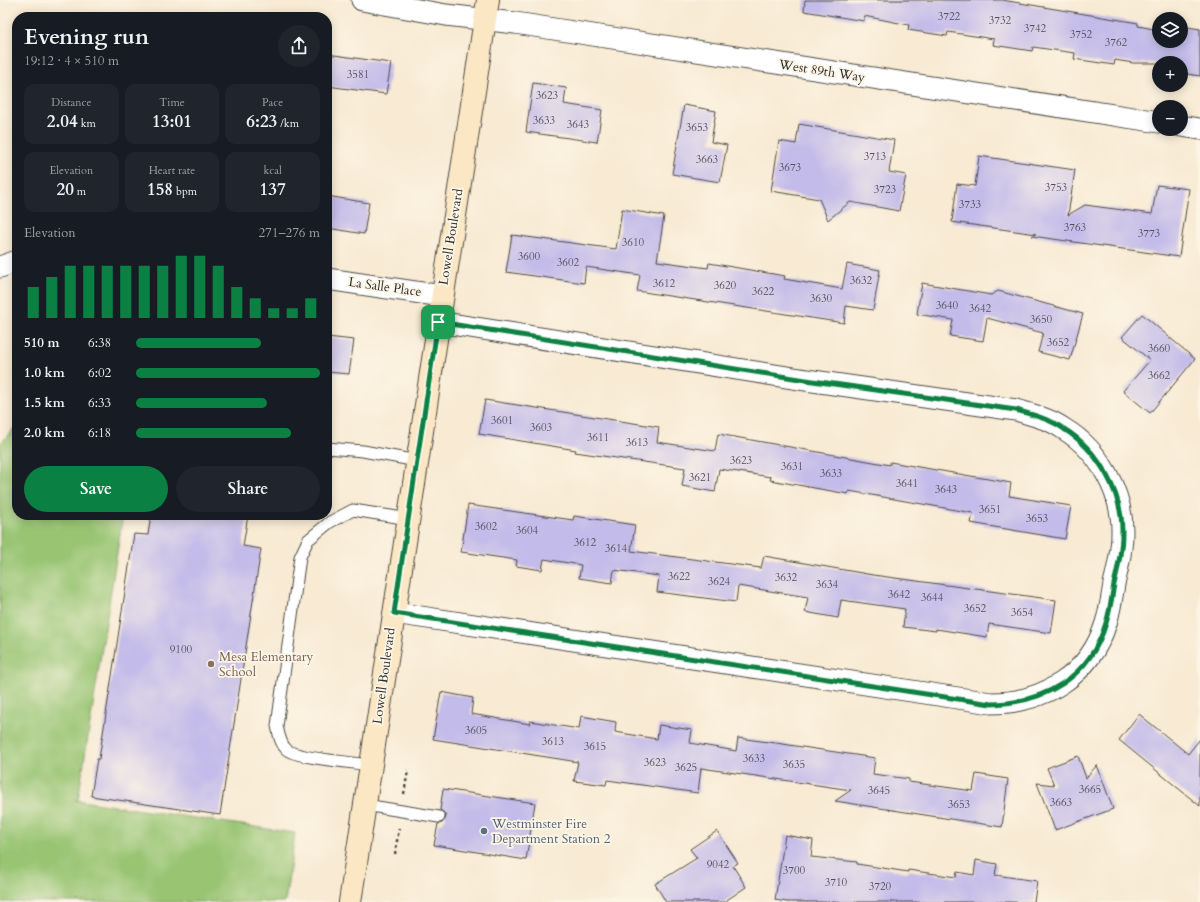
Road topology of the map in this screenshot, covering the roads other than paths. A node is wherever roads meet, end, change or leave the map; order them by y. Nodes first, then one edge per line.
1 (362, 0) edge
2 (486, 10) edge
3 (1152, 121) edge
4 (1188, 127) edge
5 (1200, 129) edge
6 (12, 263) edge
7 (0, 267) edge
8 (332, 280) edge
9 (442, 296) junction
10 (438, 322) junction
11 (332, 448) edge
12 (417, 461) junction
13 (409, 519) junction
14 (394, 613) junction
15 (371, 765) junction
16 (365, 805) junction
17 (439, 817) dead end
18 (350, 902) edge

1 - 2 street, West 89th Way
2 - 3 street, West 89th Way
2 - 9 street, Lowell Boulevard
4 - 5 street
6 - 7 street
8 - 9 street, La Salle Place
9 - 10 street, Lowell Boulevard
10 - 12 street, Lowell Boulevard
10 - 14 street
11 - 12 lane
12 - 13 street, Lowell Boulevard
13 - 14 street, Lowell Boulevard
13 - 15 lane
14 - 15 street, Lowell Boulevard
15 - 16 street, Lowell Boulevard
16 - 17 lane
16 - 18 street, Lowell Boulevard

